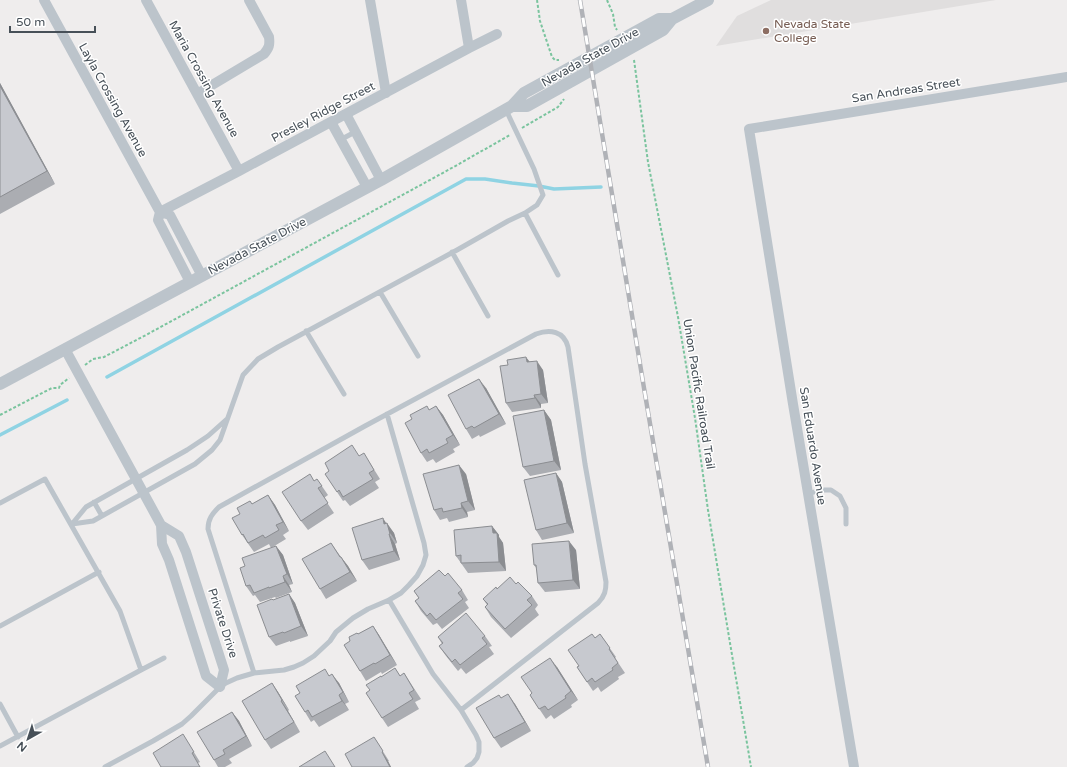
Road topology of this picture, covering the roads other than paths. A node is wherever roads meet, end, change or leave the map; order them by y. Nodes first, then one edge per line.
1 (44, 0) edge
2 (146, 0) edge
3 (249, 0) edge
4 (370, 0) edge
5 (461, 0) edge
6 (708, 0) edge
7 (497, 34) dead end
8 (470, 48) junction
9 (1067, 77) edge
10 (386, 93) junction
11 (197, 94) junction
12 (509, 107) junction
13 (346, 114) junction
14 (330, 122) junction
15 (749, 129) joint
16 (355, 132) junction
17 (340, 140) junction
18 (239, 171) junction
19 (381, 180) junction
20 (367, 187) junction
21 (160, 212) junction
22 (525, 213) junction
23 (452, 252) junction
24 (558, 275) dead end
25 (202, 276) junction
26 (190, 282) junction
27 (380, 292) junction
28 (488, 316) dead end
29 (306, 332) junction
30 (65, 349) junction
31 (418, 356) dead end
32 (0, 384) edge
33 (344, 394) dead end
34 (387, 414) junction
35 (228, 418) junction
36 (136, 479) junction
37 (144, 493) junction
38 (808, 494) junction
39 (94, 502) junction
40 (0, 503) edge
41 (102, 516) junction
42 (72, 524) junction
43 (846, 524) dead end
44 (161, 525) junction
45 (98, 572) junction
46 (389, 600) junction
47 (0, 626) edge
48 (164, 658) dead end
49 (141, 670) junction
50 (254, 673) junction
51 (220, 687) junction
52 (0, 704) edge
53 (462, 710) junction
54 (18, 737) junction
55 (0, 746) edge
56 (105, 767) edge
57 (467, 767) edge
58 (854, 767) edge

1 - 21 street, Layla Crossing Avenue
2 - 11 street, Maria Crossing Avenue
3 - 11 street
4 - 10 street
5 - 8 street
6 - 12 street, Nevada State Drive
7 - 8 street, Presley Ridge Street
8 - 10 street, Presley Ridge Street
9 - 15 street, San Andreas Street
10 - 13 street, Presley Ridge Street
11 - 18 street, Maria Crossing Avenue
12 - 19 street, Nevada State Drive
12 - 22 lane
13 - 14 street, Presley Ridge Street
13 - 16 street
14 - 17 street
14 - 18 street, Presley Ridge Street
15 - 38 street, San Eduardo Avenue
16 - 17 lane
16 - 19 street
17 - 20 street
18 - 21 street, Presley Ridge Street
19 - 20 street, Nevada State Drive
20 - 25 street, Nevada State Drive
21 - 25 street, Layla Crossing Avenue
21 - 26 street, Layla Crossing Avenue
22 - 23 lane
22 - 24 lane
23 - 27 lane
23 - 28 lane
25 - 26 street, Nevada State Drive
26 - 30 street, Nevada State Drive
27 - 29 lane
27 - 31 lane
29 - 33 lane
29 - 35 lane
30 - 32 street, Nevada State Drive
30 - 36 street
34 - 46 lane
34 - 50 lane
34 - 53 lane
35 - 36 lane
35 - 37 lane
36 - 37 street
36 - 39 lane
37 - 41 lane
37 - 44 street
38 - 43 lane
38 - 58 street, San Eduardo Avenue
39 - 41 lane
39 - 42 lane
40 - 42 lane
41 - 42 lane
42 - 45 lane
44 - 51 street
44 - 51 street, Private Drive
45 - 47 lane
45 - 49 lane
46 - 50 lane
46 - 53 lane
48 - 49 lane
49 - 54 lane
50 - 51 lane
51 - 56 lane
52 - 54 lane
53 - 57 lane
54 - 55 lane

